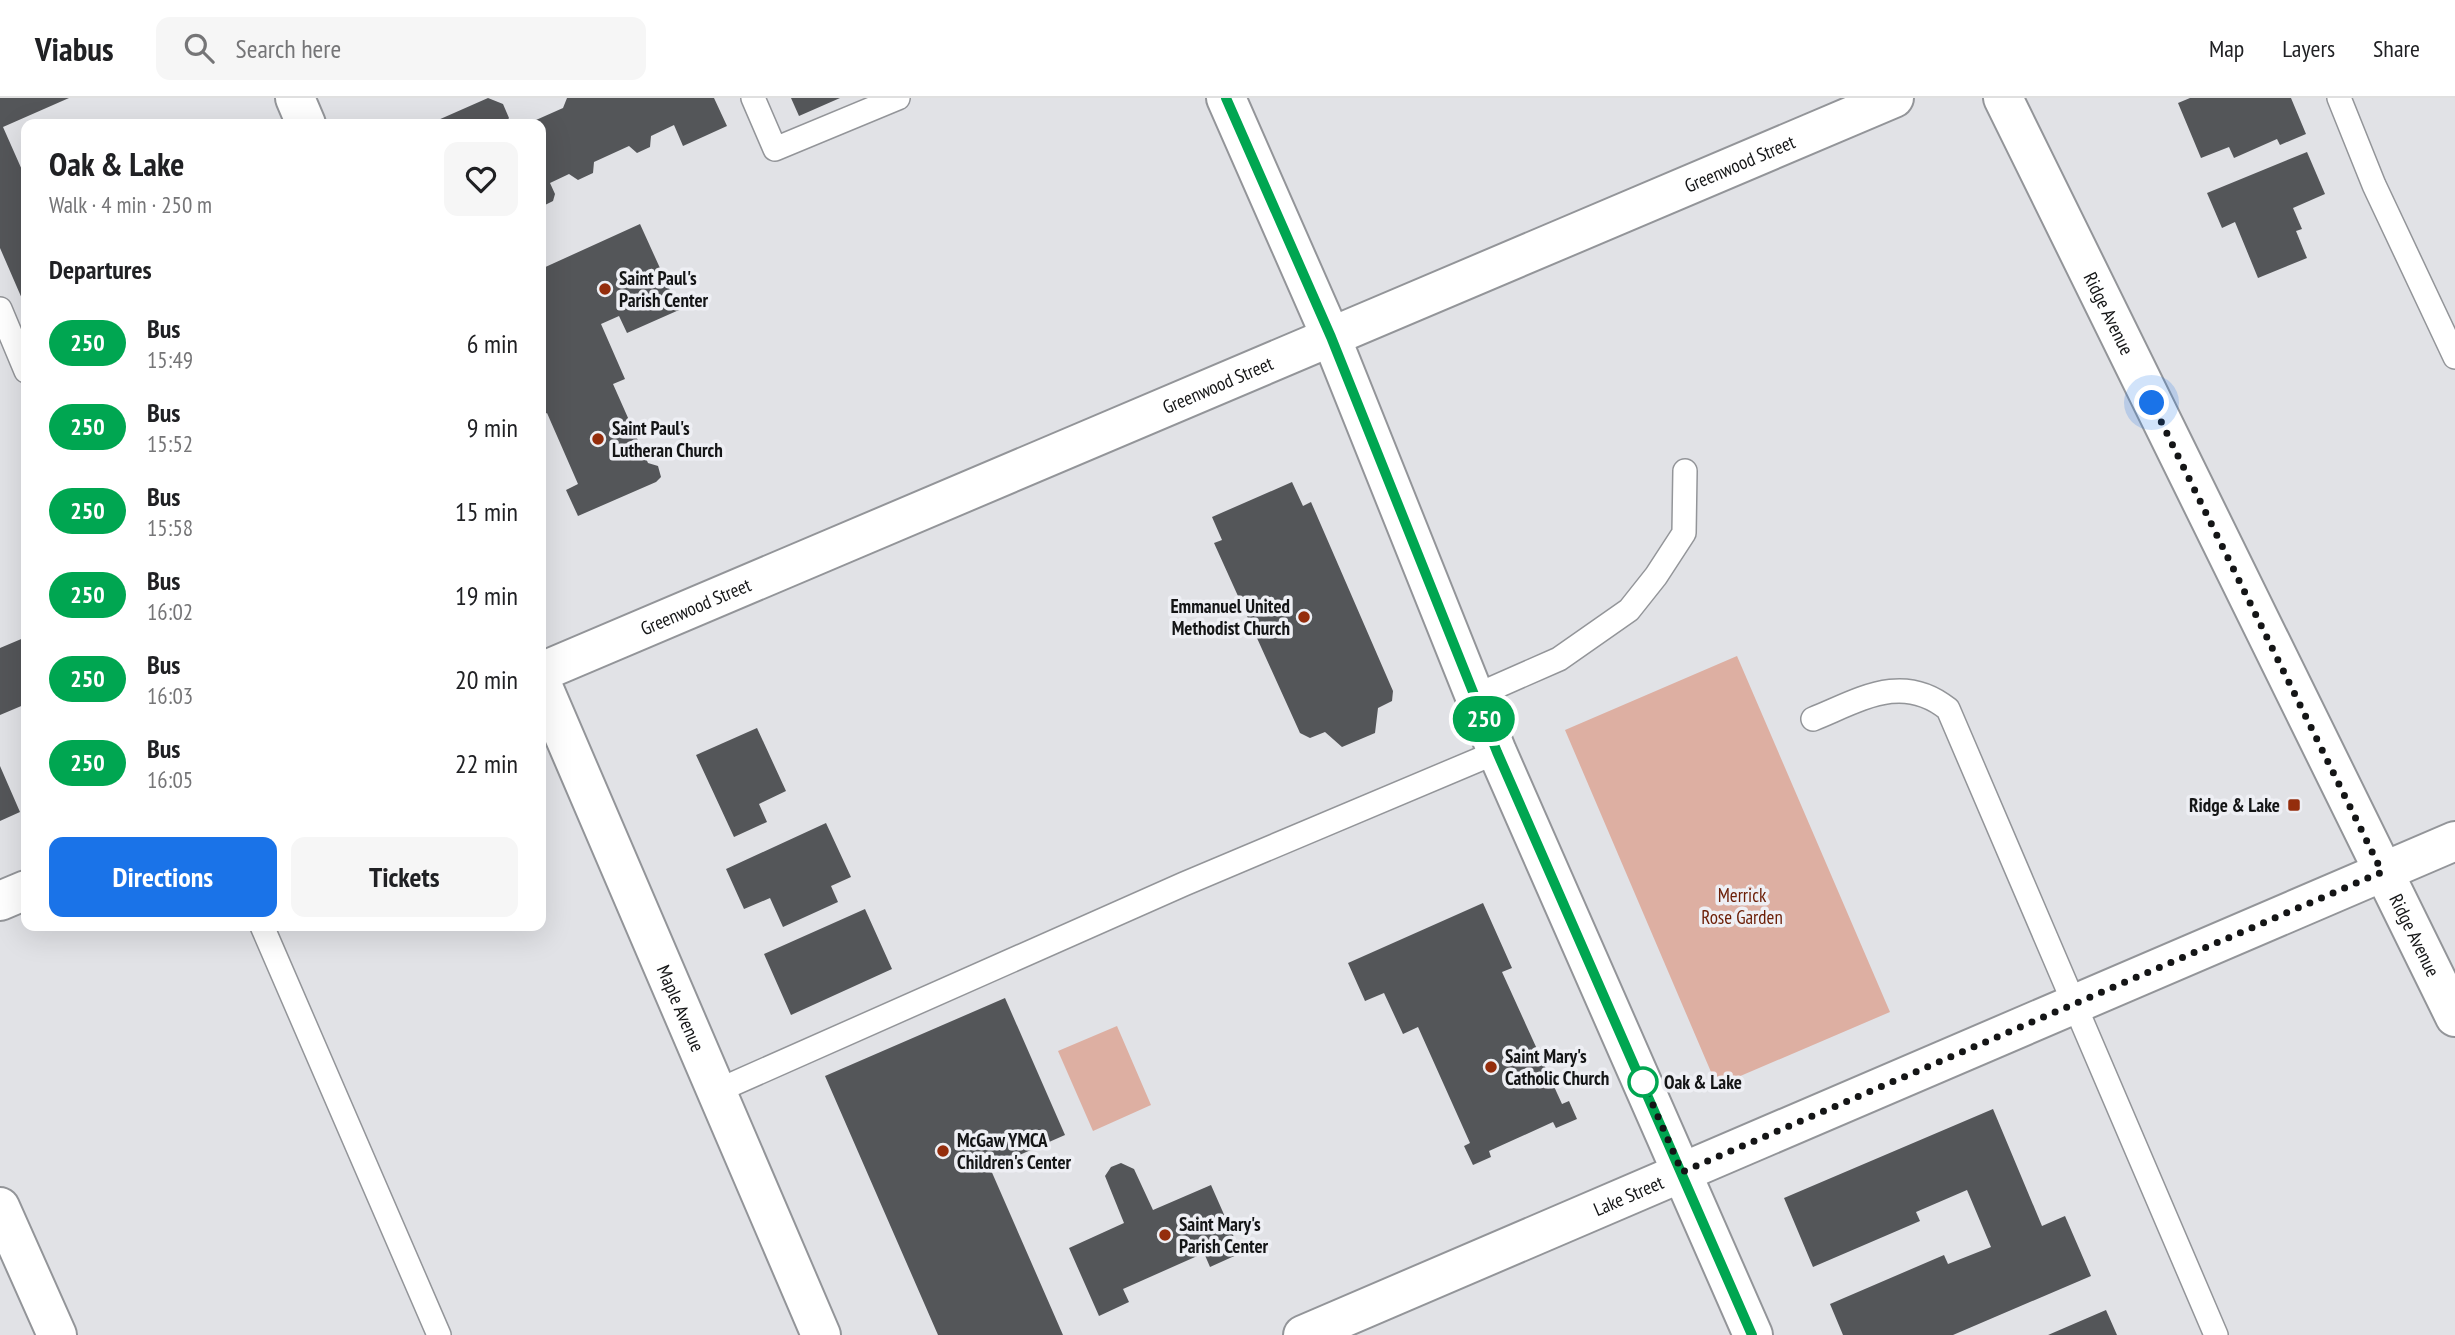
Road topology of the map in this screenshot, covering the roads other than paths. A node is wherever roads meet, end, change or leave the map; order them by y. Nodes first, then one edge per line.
1 (295, 98) edge
2 (753, 98) edge
3 (898, 98) edge
4 (1226, 98) edge
5 (1894, 98) edge
6 (2003, 98) edge
7 (2339, 98) edge
8 (304, 119) edge
9 (0, 309) edge
10 (1331, 337) junction
11 (2455, 357) edge
12 (21, 359) edge
13 (1685, 471) dead end
14 (546, 670) edge
15 (546, 694) edge
16 (1475, 696) junction
17 (1812, 719) dead end
18 (1497, 752) junction
19 (2455, 841) edge
20 (2382, 872) junction
21 (21, 892) edge
22 (0, 901) edge
23 (264, 931) edge
24 (2075, 1004) junction
25 (2455, 1017) edge
26 (718, 1091) junction
27 (1682, 1172) junction
28 (0, 1207) edge
29 (57, 1335) edge
30 (439, 1335) edge
31 (821, 1335) edge
32 (1303, 1335) edge
33 (1752, 1335) edge
34 (2216, 1335) edge

1 - 8 street
2 - 3 lane
4 - 10 street
5 - 10 street, Greenwood Street
6 - 20 street, Ridge Avenue
7 - 11 lane
9 - 12 lane
10 - 14 street, Greenwood Street
10 - 16 street
13 - 16 lane
15 - 26 street, Maple Avenue
16 - 18 street
17 - 24 lane
18 - 26 lane
18 - 27 street
19 - 20 street, Lake Street
20 - 24 street, Lake Street
20 - 25 street, Ridge Avenue
21 - 22 street
23 - 30 lane
24 - 27 street, Lake Street
24 - 34 lane
26 - 31 street, Maple Avenue
27 - 32 street, Lake Street
27 - 33 street
28 - 29 street

